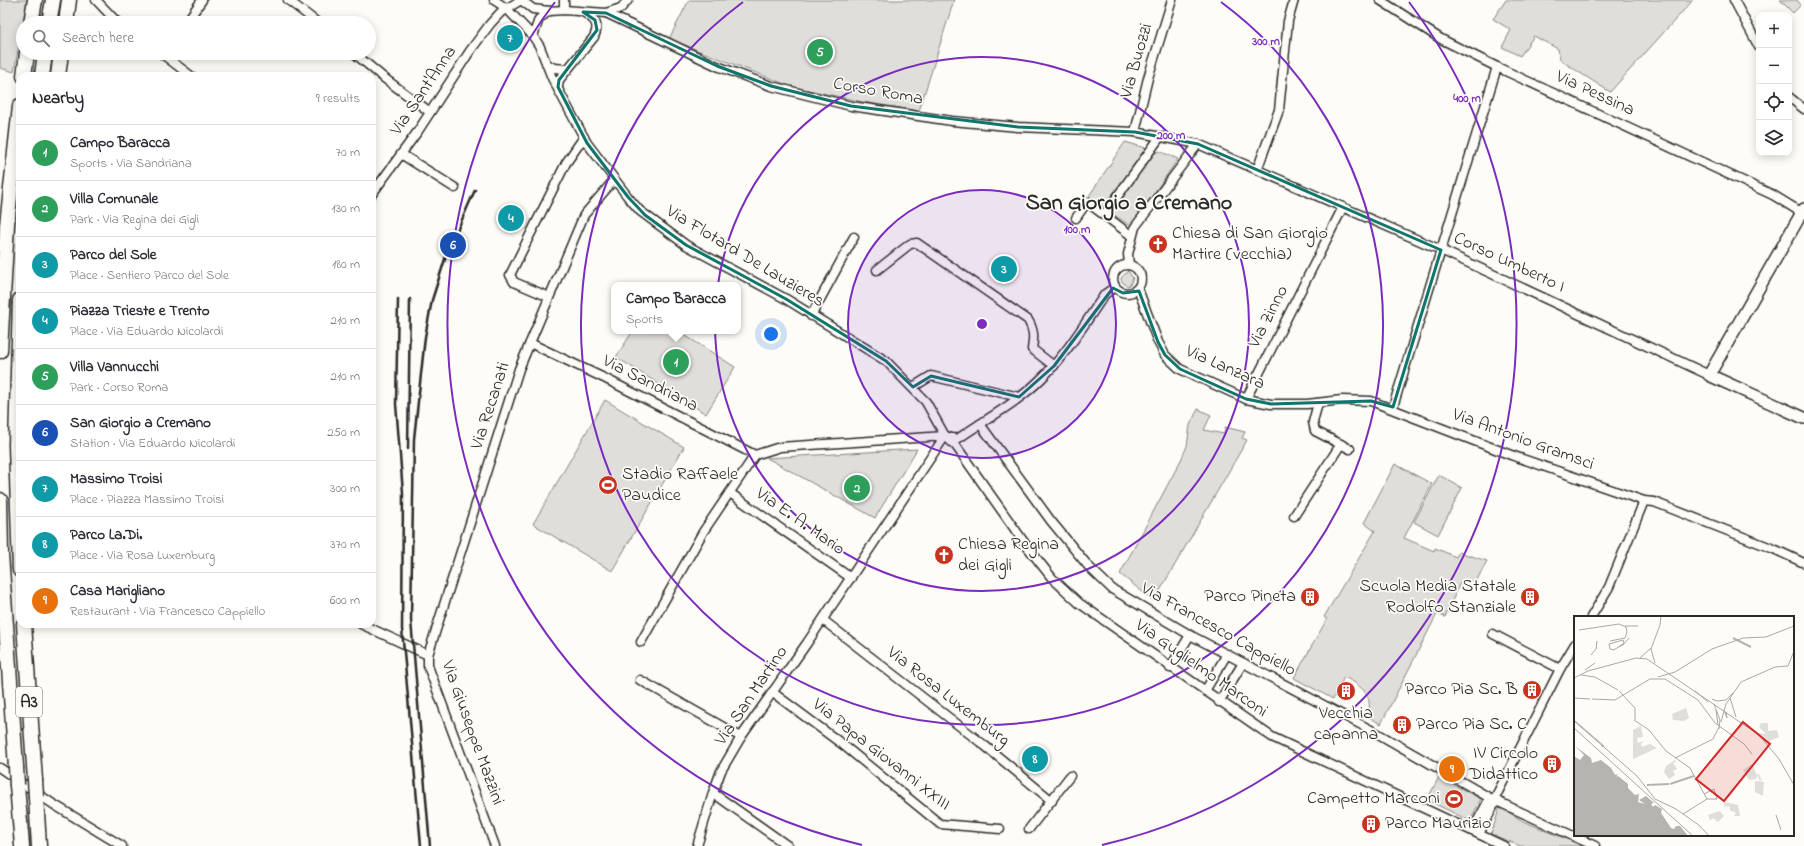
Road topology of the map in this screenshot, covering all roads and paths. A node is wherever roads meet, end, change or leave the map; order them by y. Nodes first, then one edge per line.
1 (35, 0) edge
2 (53, 0) edge
3 (69, 0) edge
4 (96, 0) edge
5 (202, 0) edge
6 (288, 0) edge
7 (494, 0) edge
8 (521, 0) edge
9 (564, 0) edge
10 (628, 0) edge
11 (1172, 0) edge
12 (1294, 0) edge
13 (1380, 0) edge
14 (1734, 0) edge
15 (298, 3) edge
16 (506, 8) junction
17 (564, 10) junction
18 (549, 11) junction
19 (583, 12) junction
20 (606, 13) junction
21 (32, 16) edge
22 (50, 16) edge
23 (67, 16) edge
24 (111, 16) edge
25 (191, 16) edge
26 (311, 16) edge
27 (533, 36) junction
28 (1756, 41) edge
29 (26, 60) edge
30 (44, 60) edge
31 (60, 60) edge
32 (171, 60) edge
33 (362, 60) edge
34 (546, 61) junction
35 (1497, 67) junction
36 (568, 69) junction
37 (25, 72) edge
38 (43, 72) edge
39 (59, 72) edge
40 (186, 72) edge
41 (558, 87) junction
42 (1792, 99) edge
43 (1804, 109) edge
44 (430, 112) junction
45 (1135, 132) junction
46 (584, 137) junction
47 (1160, 137) junction
48 (1198, 144) junction
49 (16, 146) edge
50 (401, 154) junction
51 (1257, 170) junction
52 (614, 180) junction
53 (376, 188) edge
54 (455, 188) dead end
55 (1343, 207) junction
56 (1803, 212) edge
57 (1104, 215) junction
58 (1076, 218) dead end
59 (1132, 236) junction
60 (854, 237) dead end
61 (1441, 250) junction
62 (1128, 265) junction
63 (877, 270) dead end
64 (1115, 287) junction
65 (1138, 289) junction
66 (549, 297) junction
67 (811, 316) junction
68 (530, 344) junction
69 (0, 351) edge
70 (1054, 366) junction
71 (1709, 375) junction
72 (913, 387) junction
73 (1019, 397) junction
74 (1246, 399) junction
75 (1318, 403) junction
76 (1392, 408) junction
77 (1804, 418) edge
78 (980, 424) junction
79 (945, 436) junction
80 (1341, 444) junction
81 (1350, 449) dead end
82 (755, 455) junction
83 (730, 493) junction
84 (0, 500) edge
85 (1644, 501) junction
86 (1294, 516) dead end
87 (1804, 564) edge
88 (851, 578) junction
89 (1592, 616) edge
90 (823, 620) junction
91 (24, 628) edge
92 (370, 628) edge
93 (1493, 634) dead end
94 (1190, 635) junction
95 (641, 642) dead end
96 (1574, 646) edge
97 (1227, 654) junction
98 (428, 655) junction
99 (1243, 663) junction
100 (1170, 668) junction
101 (1560, 669) junction
102 (640, 680) dead end
103 (1205, 691) junction
104 (772, 692) junction
105 (1219, 702) junction
106 (741, 737) junction
107 (0, 768) edge
108 (1070, 776) dead end
109 (713, 792) junction
110 (1493, 799) junction
111 (1052, 801) junction
112 (1000, 829) dead end
113 (1030, 829) dead end
114 (1476, 832) junction
115 (22, 846) edge
116 (39, 846) edge
117 (122, 846) edge
118 (495, 846) edge
119 (698, 846) edge
120 (788, 846) edge
121 (1504, 846) edge
122 (1595, 846) edge

1 - 21 highway
2 - 22 highway
3 - 23 highway
4 - 24 street
5 - 25 street
6 - 15 street
7 - 16 street
8 - 16 street, Via Sant'Anna
8 - 18 street
9 - 17 street
10 - 20 street
11 - 45 street, Via Buozzi
12 - 51 street
13 - 35 street, Via Pessina
14 - 28 street
15 - 26 street
16 - 27 street
16 - 44 street, Via Sant'Anna
17 - 18 street
17 - 19 street
18 - 27 street
19 - 20 street
19 - 36 street
20 - 45 street, Corso Roma
27 - 34 street
29 - 37 highway
30 - 38 highway
31 - 39 highway
32 - 40 street
33 - 44 street
34 - 36 street
34 - 41 street, Via Flotard De Lauzieres
35 - 56 street, Via Pessina
35 - 61 street
36 - 41 street
41 - 46 street, Via Flotard De Lauzieres
42 - 43 street
44 - 50 street, Via Sant'Anna
45 - 47 street, Corso Roma
46 - 52 street, Via Flotard De Lauzieres
46 - 66 street
47 - 48 street, Corso Roma
47 - 57 street
48 - 51 street, Corso Umberto I
48 - 59 street
49 - 69 highway
50 - 53 street, Via Sant'Anna
50 - 54 street
51 - 55 street, Corso Umberto I
52 - 66 street, Via Recanati
52 - 67 street, Via Flotard De Lauzieres
55 - 61 street, Corso Umberto I
55 - 74 street, Via Zinno
56 - 71 main road
57 - 58 street
57 - 59 street
59 - 62 street
60 - 67 street
61 - 71 street, Corso Umberto I
61 - 76 street
62 - 64 street
62 - 65 street
63 - 70 street
64 - 65 street
64 - 70 street
65 - 74 street, Via Lanzara
66 - 68 street, Via Recanati
67 - 72 street, Via Flotard De Lauzieres
68 - 82 street, Via Sandriana
68 - 98 street, Via Recanati
70 - 73 street
71 - 77 main road, Corso Umberto I
72 - 73 street
72 - 79 street, Via Flotard De Lauzieres
73 - 78 street
74 - 75 street, Via Lanzara
75 - 76 street, Via Lanzara
75 - 80 street
76 - 85 street, Via Antonio Gramsci
78 - 79 street
78 - 94 street, Via Francesco Cappiello
79 - 82 street
79 - 88 street, Via San Martino
79 - 100 street, Via Guglielmo Marconi
80 - 81 street
80 - 86 street
82 - 83 street
83 - 88 street, Via E. A. Mario
83 - 95 street
84 - 115 highway, A3, bridge
85 - 87 street, Via Antonio Gramsci
85 - 89 street
88 - 90 street, Via San Martino
90 - 104 street, Via San Martino
90 - 111 street, Via Rosa Luxemburg
91 - 116 highway, A3, bridge
92 - 98 street, Via Giuseppe Mazzini
93 - 101 street
94 - 97 street, Via Francesco Cappiello
94 - 100 street
96 - 101 street
97 - 99 street, Via Francesco Cappiello
97 - 103 street
98 - 118 street, Via Giuseppe Mazzini
99 - 105 street
99 - 110 street, Via Francesco Cappiello
100 - 103 street, Via Guglielmo Marconi
101 - 110 street
102 - 106 street
103 - 105 street, Via Guglielmo Marconi
104 - 106 street, Via San Martino
104 - 112 street, Via Papa Giovanni XXIII
105 - 114 street, Via Guglielmo Marconi
106 - 109 street, Via San Martino
107 - 117 street
108 - 111 street
109 - 119 street, Via San Martino
109 - 120 street
110 - 114 street
110 - 122 street, Via Francesco Cappiello
111 - 113 street
114 - 121 street, Via Guglielmo Marconi

